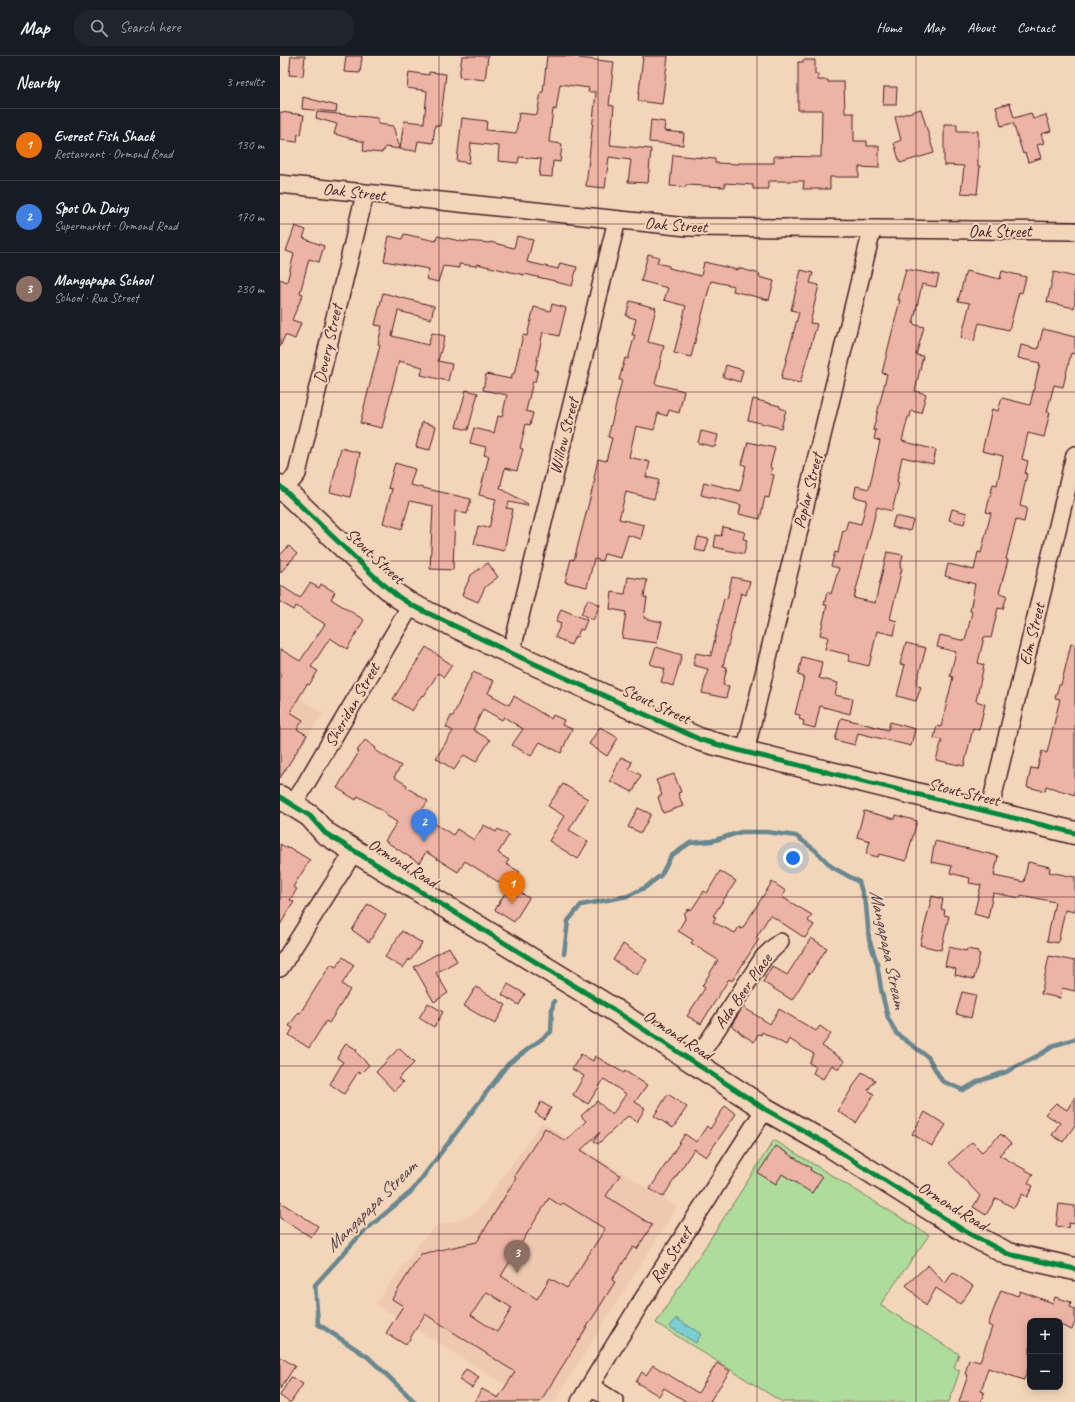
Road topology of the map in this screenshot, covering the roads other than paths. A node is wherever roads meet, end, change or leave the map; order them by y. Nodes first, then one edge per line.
1 (280, 184) edge
2 (365, 194) junction
3 (617, 220) junction
4 (872, 230) junction
5 (1075, 231) edge
6 (1075, 455) edge
7 (282, 488) edge
8 (411, 605) junction
9 (511, 653) junction
10 (745, 752) junction
11 (286, 801) edge
12 (989, 812) junction
13 (1075, 833) edge
14 (355, 850) junction
15 (780, 942) dead end
16 (280, 968) edge
17 (695, 1062) junction
18 (765, 1109) junction
19 (1075, 1269) edge
20 (590, 1386) junction
21 (580, 1402) edge
22 (615, 1402) edge

1 - 2 street, Oak Street
2 - 3 street, Oak Street
2 - 7 street, Devery Street
3 - 4 street, Oak Street
3 - 9 street, Willow Street
4 - 5 street, Oak Street
4 - 10 street, Poplar Street
6 - 12 street, Elm Street
7 - 8 main road, Stout Street
8 - 9 main road, Stout Street
8 - 11 street, Sheridan Street
9 - 10 main road, Stout Street
10 - 12 main road, Stout Street
11 - 14 main road, Ormond Road
12 - 13 main road, Stout Street
14 - 16 street
14 - 17 main road, Ormond Road
15 - 17 street, Ada Beer Place
17 - 18 main road, Ormond Road
18 - 19 main road, Ormond Road
18 - 20 street, Rua Street
20 - 21 street, Rua Street
20 - 22 street

